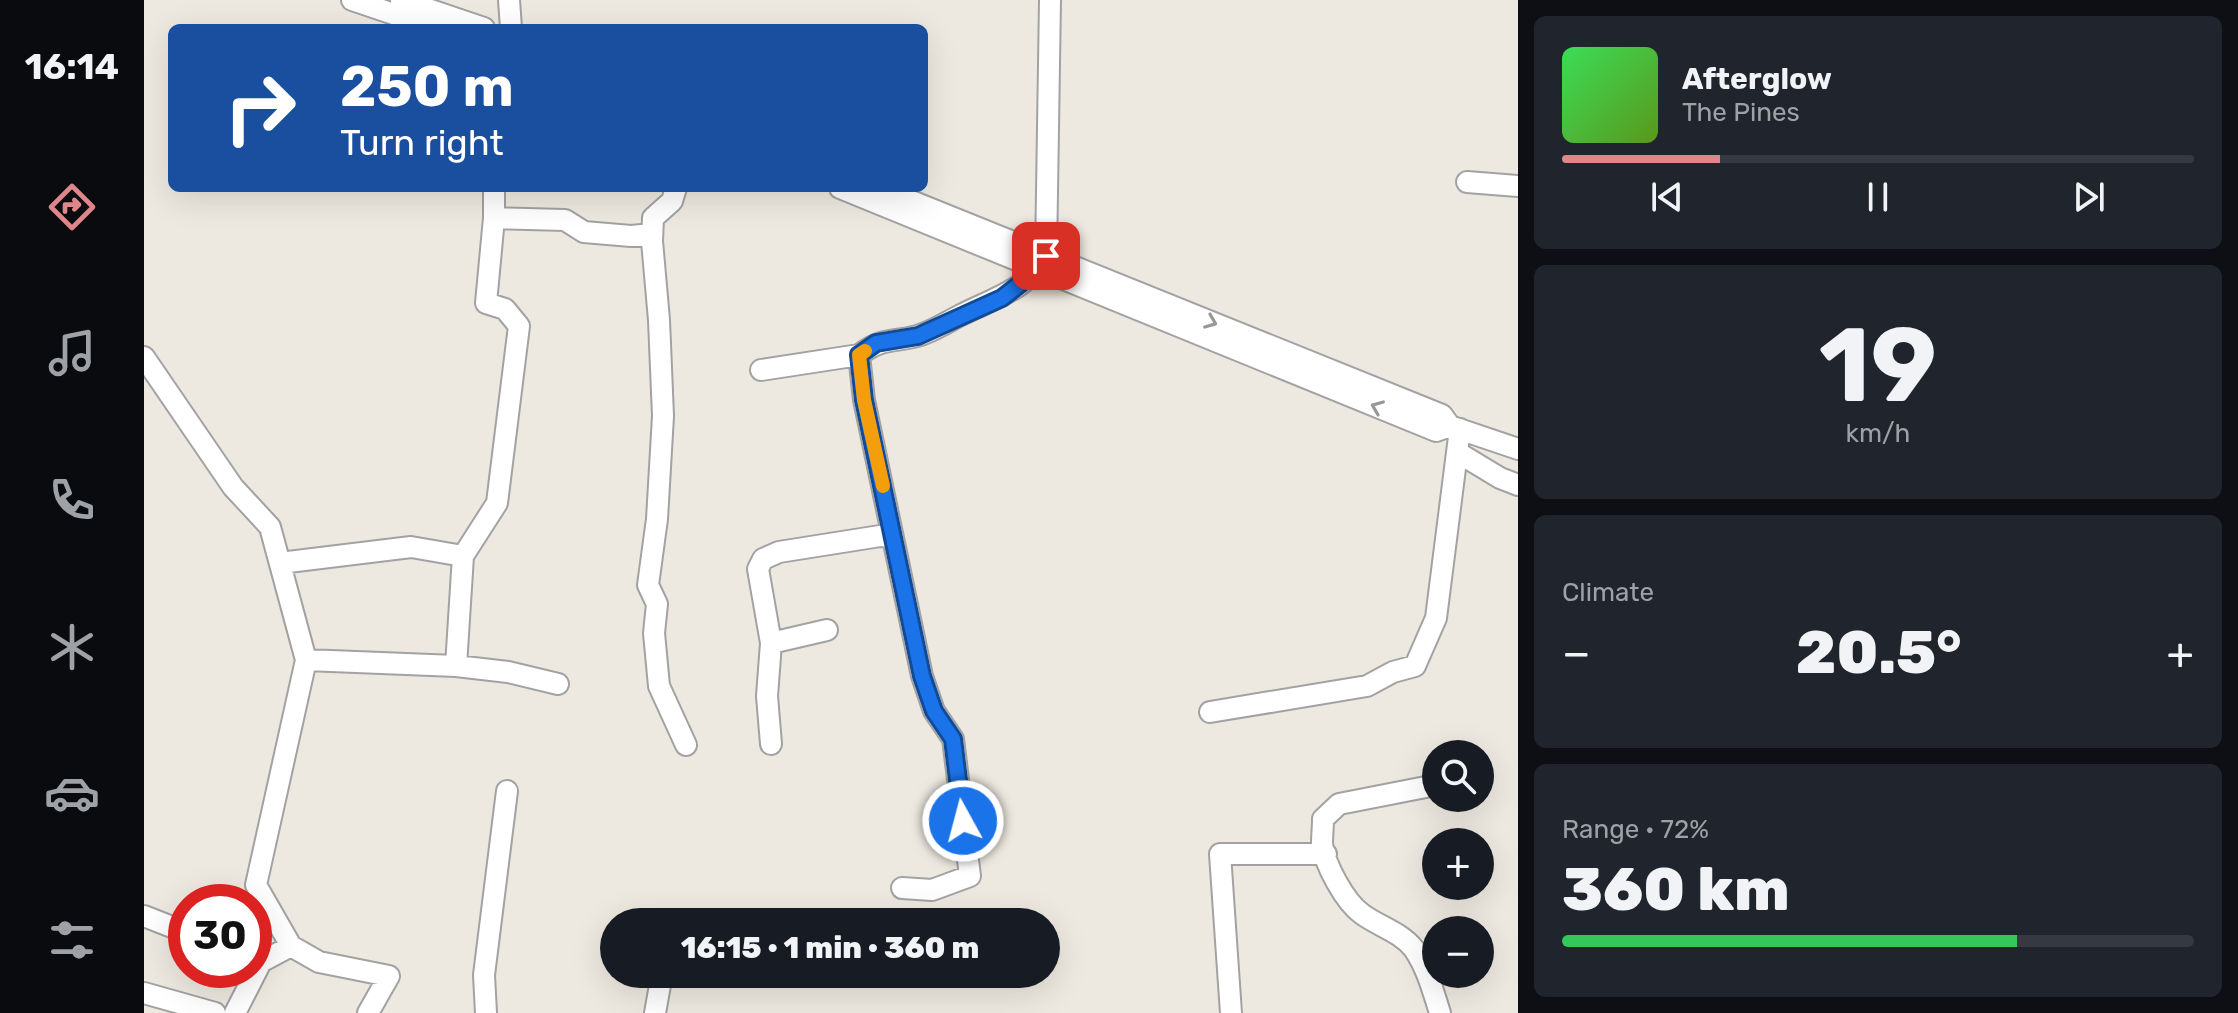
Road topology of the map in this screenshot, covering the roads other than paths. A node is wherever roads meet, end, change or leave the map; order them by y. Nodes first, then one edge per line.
1 (352, 0) edge
2 (401, 0) edge
3 (509, 0) edge
4 (1050, 0) edge
5 (423, 24) edge
6 (472, 24) edge
7 (511, 24) edge
8 (1467, 182) dead end
9 (1518, 186) edge
10 (494, 192) edge
11 (675, 192) edge
12 (851, 192) edge
13 (888, 192) edge
14 (494, 218) junction
15 (652, 234) junction
16 (1042, 263) junction
17 (859, 355) junction
18 (144, 357) edge
19 (761, 370) dead end
20 (1455, 428) junction
21 (1518, 449) edge
22 (1457, 452) junction
23 (1518, 485) edge
24 (893, 537) junction
25 (463, 556) junction
26 (280, 563) junction
27 (827, 630) dead end
28 (771, 643) junction
29 (306, 660) junction
30 (456, 666) junction
31 (558, 684) dead end
32 (1210, 712) dead end
33 (771, 744) dead end
34 (686, 745) dead end
35 (1422, 788) edge
36 (507, 791) dead end
37 (1326, 854) junction
38 (256, 884) edge
39 (902, 888) dead end
40 (144, 916) edge
41 (168, 925) edge
42 (272, 926) edge
43 (291, 946) junction
44 (659, 988) edge
45 (144, 993) edge
46 (215, 1013) edge
47 (235, 1013) edge
48 (368, 1013) edge
49 (486, 1013) edge
50 (655, 1013) edge
51 (1231, 1013) edge
52 (1440, 1013) edge

1 - 5 street
2 - 6 street
3 - 7 street
4 - 16 street
8 - 9 street
10 - 14 street
11 - 15 street
12 - 16 street
13 - 16 street
14 - 15 street
14 - 25 street
15 - 34 street
16 - 17 street
16 - 20 street
17 - 19 street
17 - 24 street
18 - 26 street
20 - 21 street
20 - 22 street
22 - 23 street
22 - 32 street
24 - 28 street
24 - 39 street
25 - 26 street
25 - 30 street
26 - 29 street
27 - 28 street
28 - 33 street
29 - 30 street
29 - 38 street
30 - 31 street
35 - 37 street
36 - 49 street
37 - 51 street
37 - 52 street
40 - 41 street
42 - 43 street
43 - 47 street
43 - 48 street
44 - 50 street
45 - 46 street

